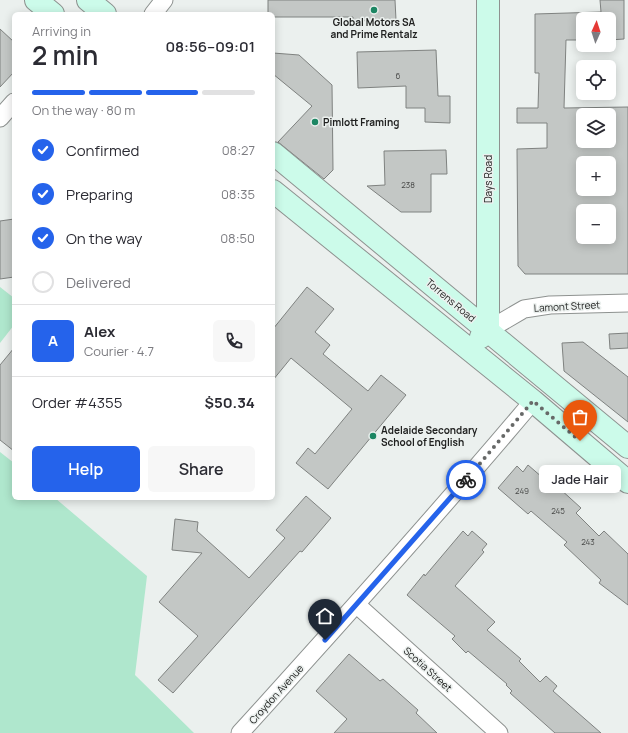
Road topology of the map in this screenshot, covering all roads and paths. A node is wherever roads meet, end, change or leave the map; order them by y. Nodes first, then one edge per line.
1 (36, 0) edge
2 (164, 0) edge
3 (488, 0) edge
4 (51, 12) edge
5 (155, 12) edge
6 (12, 104) edge
7 (0, 118) edge
8 (275, 154) edge
9 (275, 193) edge
10 (628, 303) edge
11 (488, 330) junction
12 (470, 350) junction
13 (533, 401) junction
14 (628, 447) edge
15 (628, 482) edge
16 (357, 605) junction
17 (240, 733) edge
18 (499, 733) edge

1 - 4 main road
2 - 5 street
3 - 11 main road, Days Road
6 - 7 street
8 - 11 main road, Torrens Road
9 - 12 main road
10 - 11 street, Lamont Street
11 - 12 main road
11 - 14 main road, Torrens Road
12 - 13 main road
13 - 15 main road
13 - 16 street, Croydon Avenue
16 - 17 street, Croydon Avenue
16 - 18 street, Scotia Street

